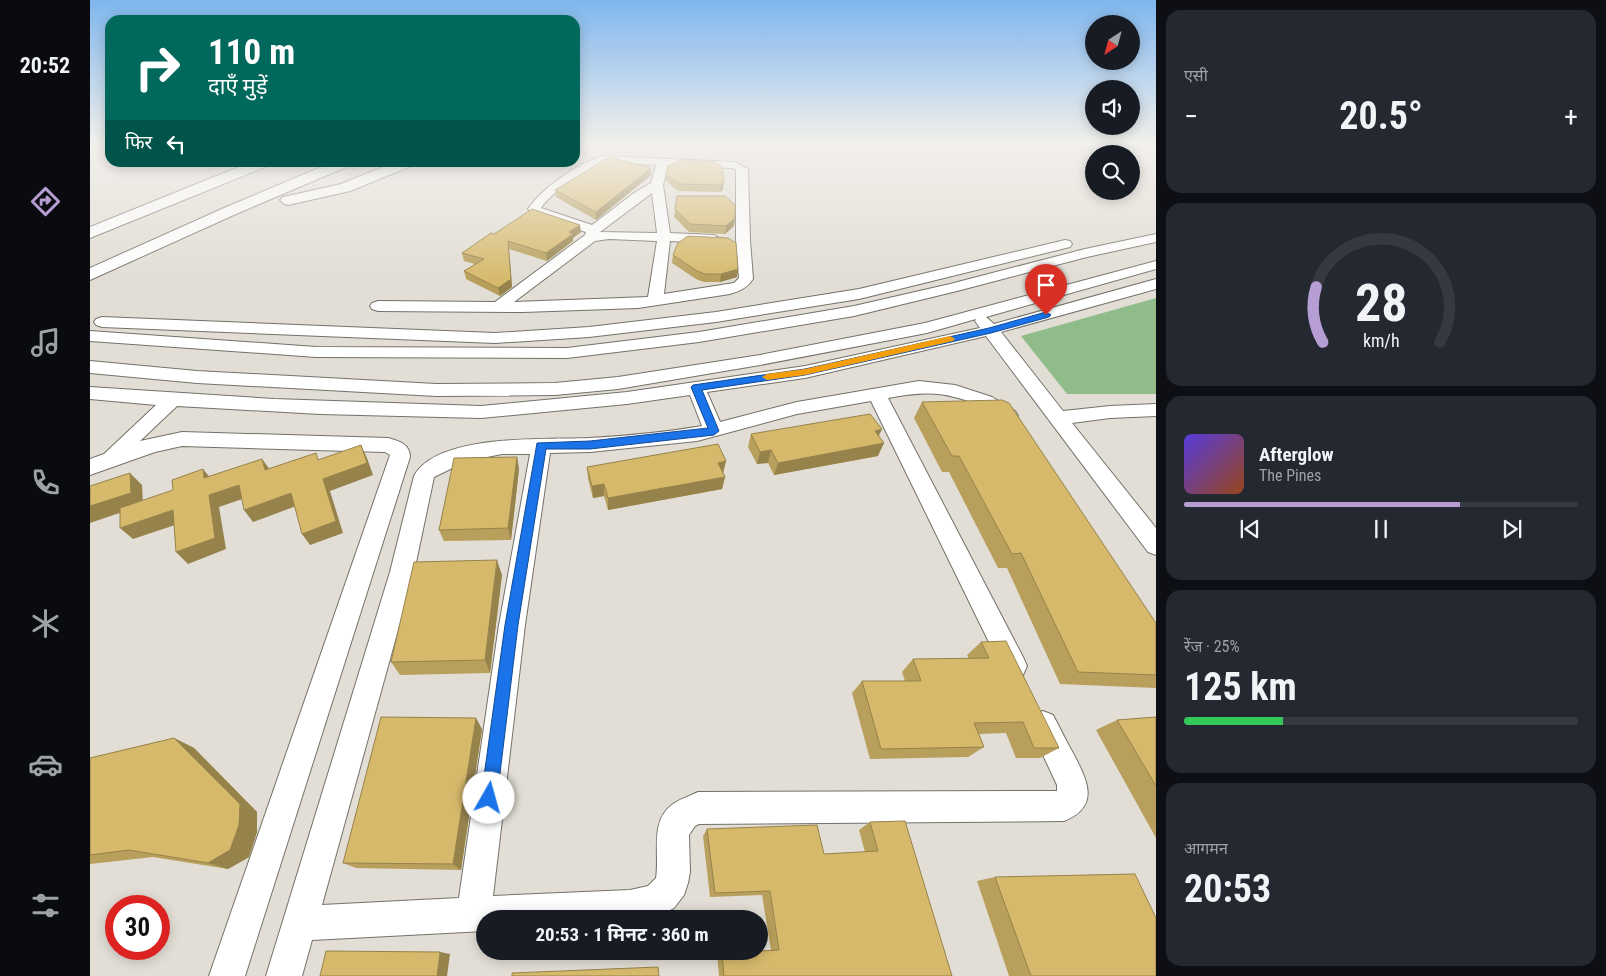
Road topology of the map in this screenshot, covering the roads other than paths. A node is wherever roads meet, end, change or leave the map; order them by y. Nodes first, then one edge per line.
1 (182, 190) edge
2 (196, 190) edge
3 (281, 190) edge
4 (337, 190) edge
5 (555, 190) edge
6 (662, 190) edge
7 (739, 190) edge
8 (662, 193) junction
9 (172, 199) junction
10 (230, 211) junction
11 (1156, 226) edge
12 (90, 233) edge
13 (592, 233) junction
14 (664, 238) junction
15 (1156, 238) edge
16 (733, 240) junction
17 (1156, 264) edge
18 (90, 275) edge
19 (1156, 284) edge
20 (655, 301) junction
21 (378, 306) dead end
22 (498, 307) junction
23 (523, 307) junction
24 (977, 312) junction
25 (90, 321) edge
26 (299, 330) junction
27 (991, 330) junction
28 (90, 336) edge
29 (522, 337) junction
30 (284, 349) junction
31 (90, 367) edge
32 (696, 387) junction
33 (90, 393) edge
34 (877, 394) junction
35 (170, 401) junction
36 (1156, 410) edge
37 (1058, 418) junction
38 (1016, 430) edge
39 (714, 431) junction
40 (541, 445) junction
41 (99, 464) edge
42 (1156, 546) edge
43 (474, 914) junction
44 (299, 923) junction
45 (227, 976) edge
46 (284, 976) edge

1 - 9 main road
2 - 9 main road
3 - 10 main road
4 - 10 main road
5 - 13 street
6 - 8 street
7 - 16 street
8 - 13 street
8 - 14 street
9 - 12 main road
10 - 18 main road
11 - 29 street
13 - 14 street
13 - 22 street
14 - 16 street
14 - 20 street
15 - 30 street
16 - 20 street
17 - 24 street
19 - 27 street
20 - 23 street
21 - 22 street
22 - 23 street
23 - 29 street
24 - 27 street
24 - 31 street
25 - 26 street
26 - 29 street
26 - 30 street
27 - 32 street
27 - 37 street
28 - 30 street
32 - 35 street
32 - 39 street
33 - 35 street
34 - 38 street
34 - 39 street
34 - 43 street
35 - 41 street
36 - 37 street
37 - 42 street
39 - 40 street
40 - 43 street
40 - 44 street
41 - 45 street
43 - 44 street
44 - 46 street

